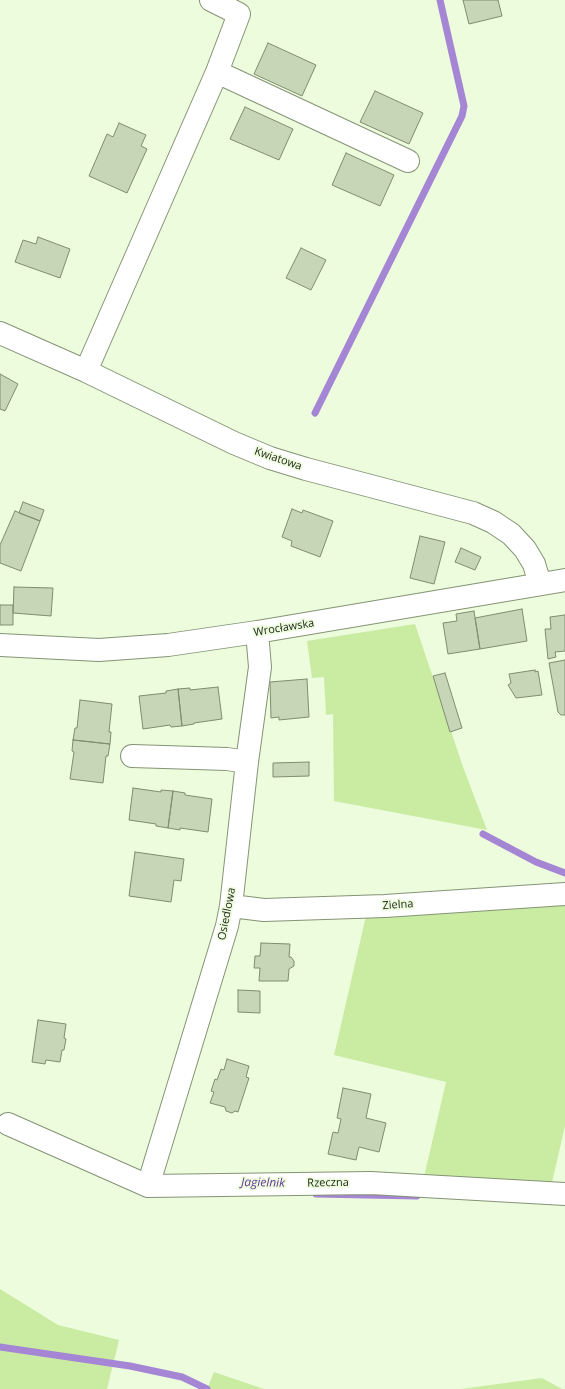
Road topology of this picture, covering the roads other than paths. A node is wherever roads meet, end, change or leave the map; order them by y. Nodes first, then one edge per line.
1 (211, 0) edge
2 (217, 72) junction
3 (408, 161) dead end
4 (0, 333) edge
5 (86, 371) junction
6 (565, 580) edge
7 (540, 584) junction
8 (257, 632) junction
9 (0, 645) edge
10 (132, 756) dead end
11 (247, 762) junction
12 (565, 894) edge
13 (231, 906) junction
14 (8, 1124) dead end
15 (148, 1186) junction
16 (565, 1194) edge

1 - 2 street
2 - 3 street
2 - 5 street
4 - 5 street, Kwiatowa
5 - 7 street, Kwiatowa
6 - 7 street, Wrocławska
7 - 8 street, Wrocławska
8 - 9 street, Wrocławska
8 - 11 street, Osiedlowa
10 - 11 street
11 - 13 street, Osiedlowa
12 - 13 street, Zielna
13 - 15 street, Osiedlowa
14 - 15 street, Rzeczna
15 - 16 street, Rzeczna

